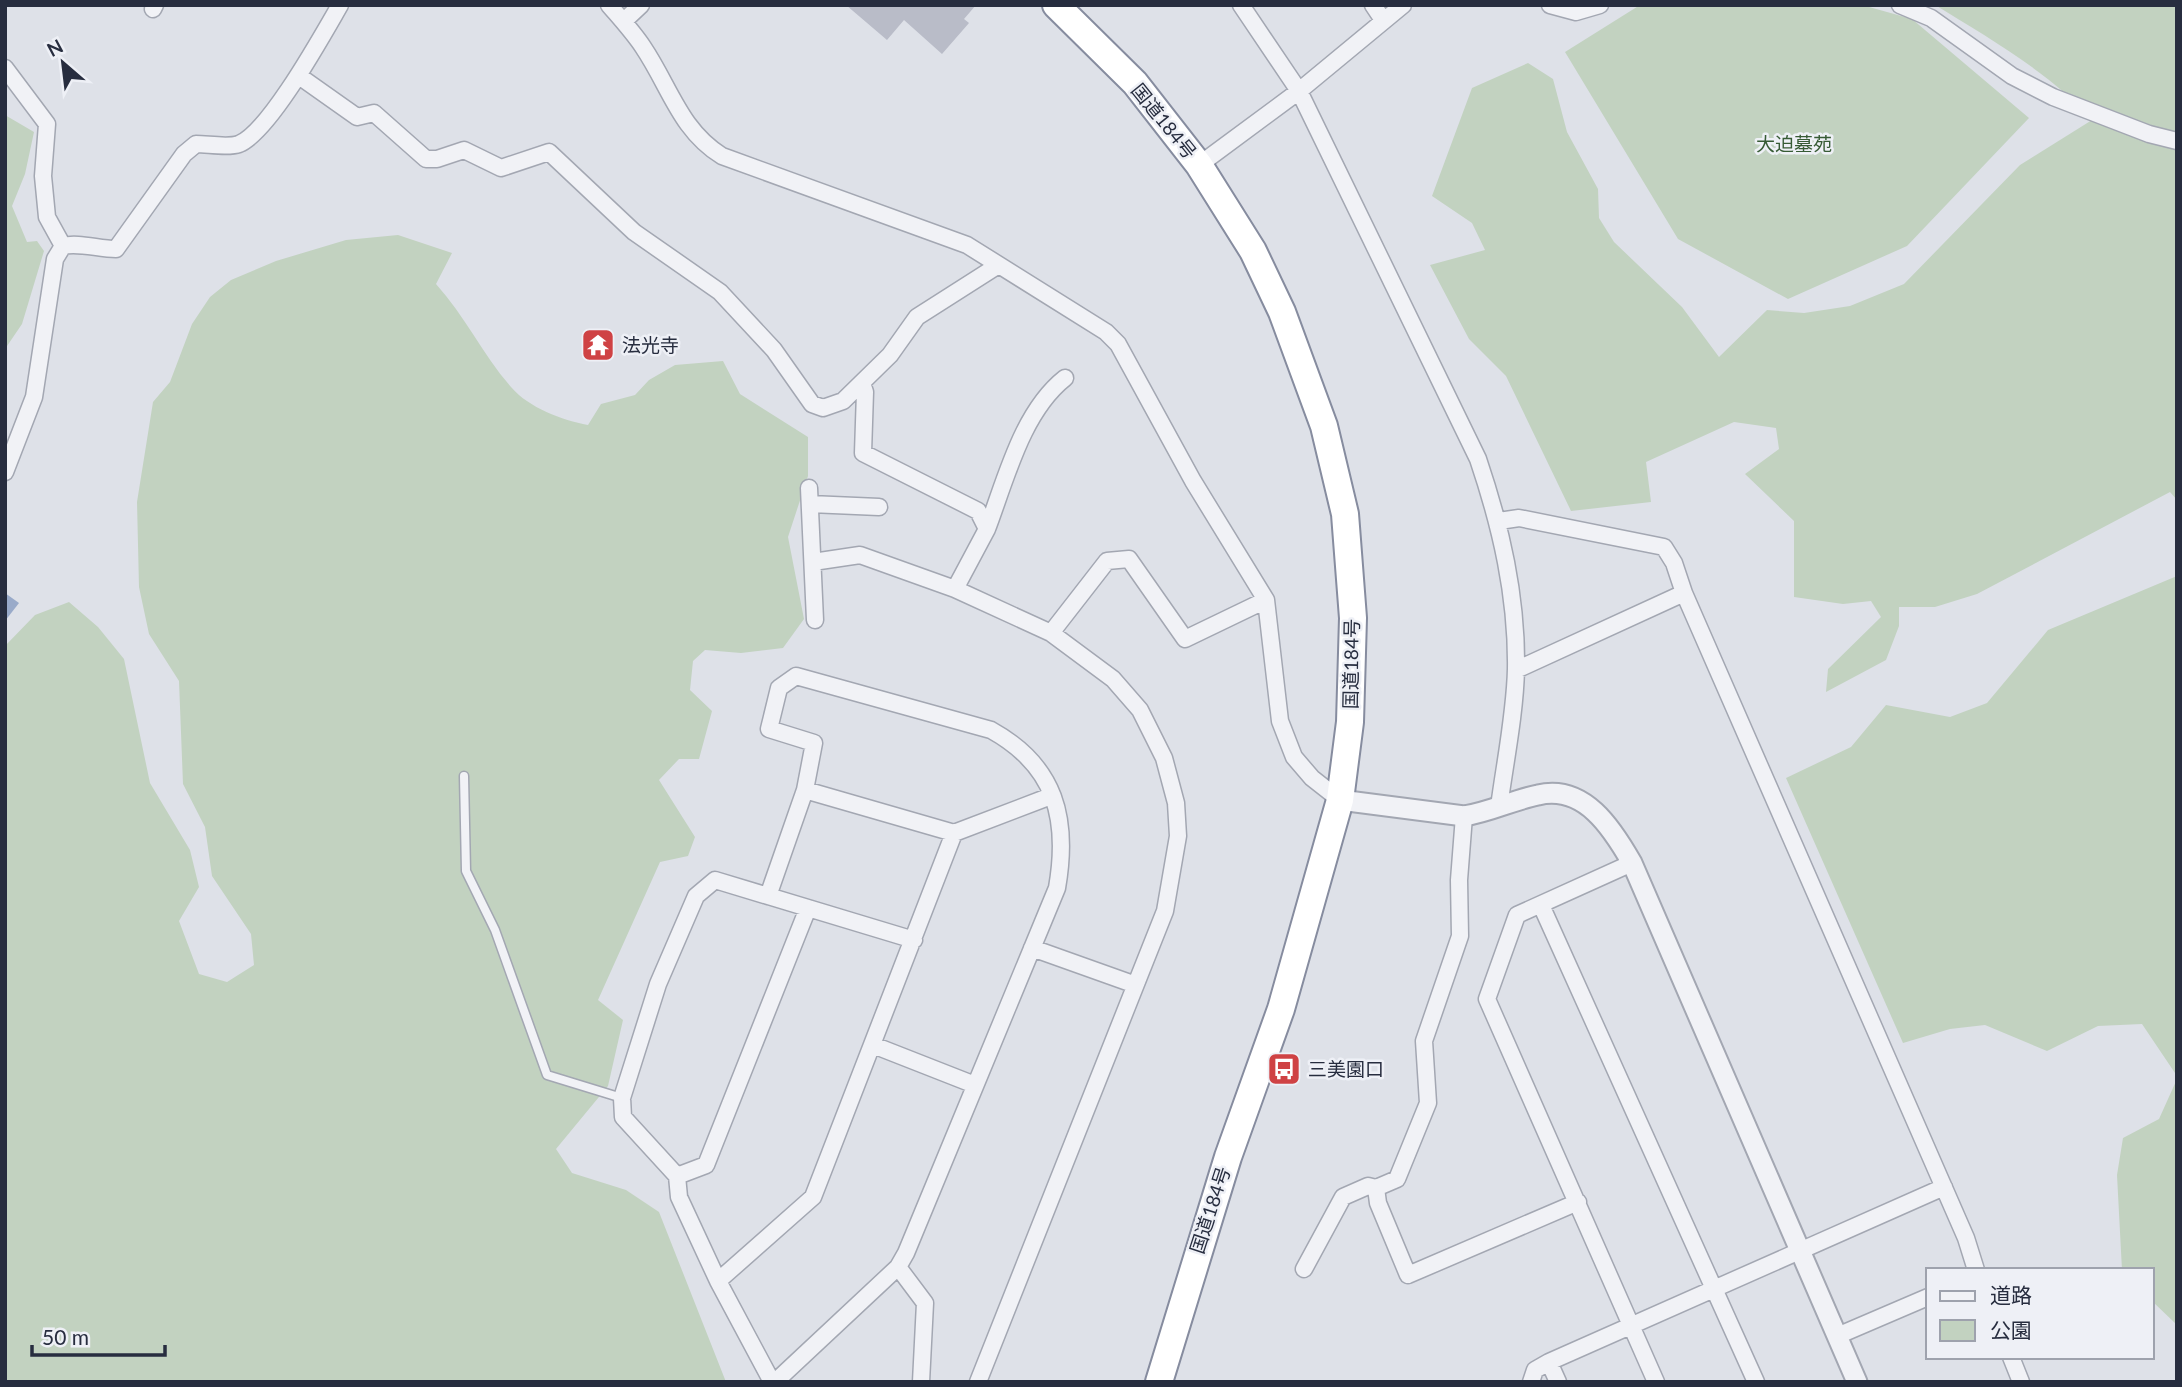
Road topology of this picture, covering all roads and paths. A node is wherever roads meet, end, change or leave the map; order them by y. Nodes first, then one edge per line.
1 (340, 5) edge
2 (609, 5) edge
3 (641, 5) edge
4 (1056, 5) edge
5 (1241, 5) edge
6 (1373, 5) edge
7 (1403, 5) edge
8 (1550, 5) edge
9 (1600, 5) edge
10 (1899, 5) edge
11 (1383, 20) junction
12 (624, 22) junction
13 (5, 68) edge
14 (299, 75) junction
15 (1300, 91) junction
16 (2177, 141) edge
17 (1199, 165) junction
18 (63, 246) junction
19 (997, 266) junction
20 (1065, 378) dead end
21 (862, 383) junction
22 (5, 472) edge
23 (879, 507) dead end
24 (1499, 521) junction
25 (987, 529) junction
26 (813, 562) junction
27 (955, 589) junction
28 (1684, 593) junction
29 (1266, 600) junction
30 (815, 620) dead end
31 (1051, 634) junction
32 (1516, 670) junction
33 (464, 776) dead end
34 (805, 790) junction
35 (1051, 796) junction
36 (1340, 800) junction
37 (1499, 807) junction
38 (1464, 816) junction
39 (954, 834) junction
40 (1632, 863) junction
41 (768, 896) junction
42 (1541, 905) junction
43 (808, 908) junction
44 (914, 940) junction
45 (1032, 948) junction
46 (1133, 984) junction
47 (873, 1045) junction
48 (975, 1085) junction
49 (622, 1098) junction
50 (677, 1176) junction
51 (1944, 1187) junction
52 (1376, 1188) junction
53 (1578, 1202) junction
54 (1802, 1251) junction
55 (898, 1267) junction
56 (1975, 1268) edge
57 (1304, 1269) dead end
58 (718, 1281) junction
59 (1717, 1290) junction
60 (1926, 1298) edge
61 (1633, 1326) junction
62 (1837, 1336) junction
63 (2012, 1359) edge
64 (1549, 1362) junction
65 (774, 1382) edge
66 (921, 1382) edge
67 (978, 1382) edge
68 (1159, 1382) edge
69 (1531, 1382) edge
70 (1558, 1382) edge
71 (1656, 1382) edge
72 (1756, 1382) edge
73 (1857, 1382) edge
74 (2021, 1382) edge

1 - 14 street
2 - 12 street
3 - 12 street
4 - 17 highway, 国道184号
5 - 15 street
6 - 11 street
7 - 11 street
8 - 9 street
10 - 16 street
11 - 15 street
12 - 19 street
13 - 18 street
14 - 18 street
14 - 21 street
15 - 17 street
15 - 24 street
17 - 36 highway, 国道184号
18 - 22 street
19 - 21 street
19 - 29 street
20 - 25 street
21 - 25 street
23 - 26 street
24 - 28 street
24 - 32 street
25 - 27 street
26 - 27 street
26 - 30 street
27 - 31 street
28 - 32 street
28 - 51 street
29 - 31 street
29 - 36 street
31 - 46 street
32 - 37 street
33 - 49 lane
34 - 35 street
34 - 39 street
34 - 41 street
35 - 39 street
35 - 45 street
36 - 38 street
36 - 68 highway, 国道184号
37 - 38 street
37 - 40 street
38 - 52 street
39 - 44 street
40 - 42 street
40 - 54 street
41 - 43 street
41 - 49 street
42 - 53 street
42 - 59 street
43 - 44 street
43 - 50 street
44 - 47 street
45 - 46 street
45 - 48 street
46 - 67 street
47 - 48 street
47 - 58 street
48 - 55 street
49 - 50 street
50 - 58 street
51 - 54 street
51 - 56 street
52 - 53 street
52 - 57 street
53 - 61 street
54 - 59 street
54 - 62 street
55 - 65 street
55 - 66 street
58 - 65 street
59 - 61 street
59 - 72 street
60 - 62 street
61 - 64 street
61 - 71 street
62 - 73 street
63 - 74 street
64 - 69 street
64 - 70 street

